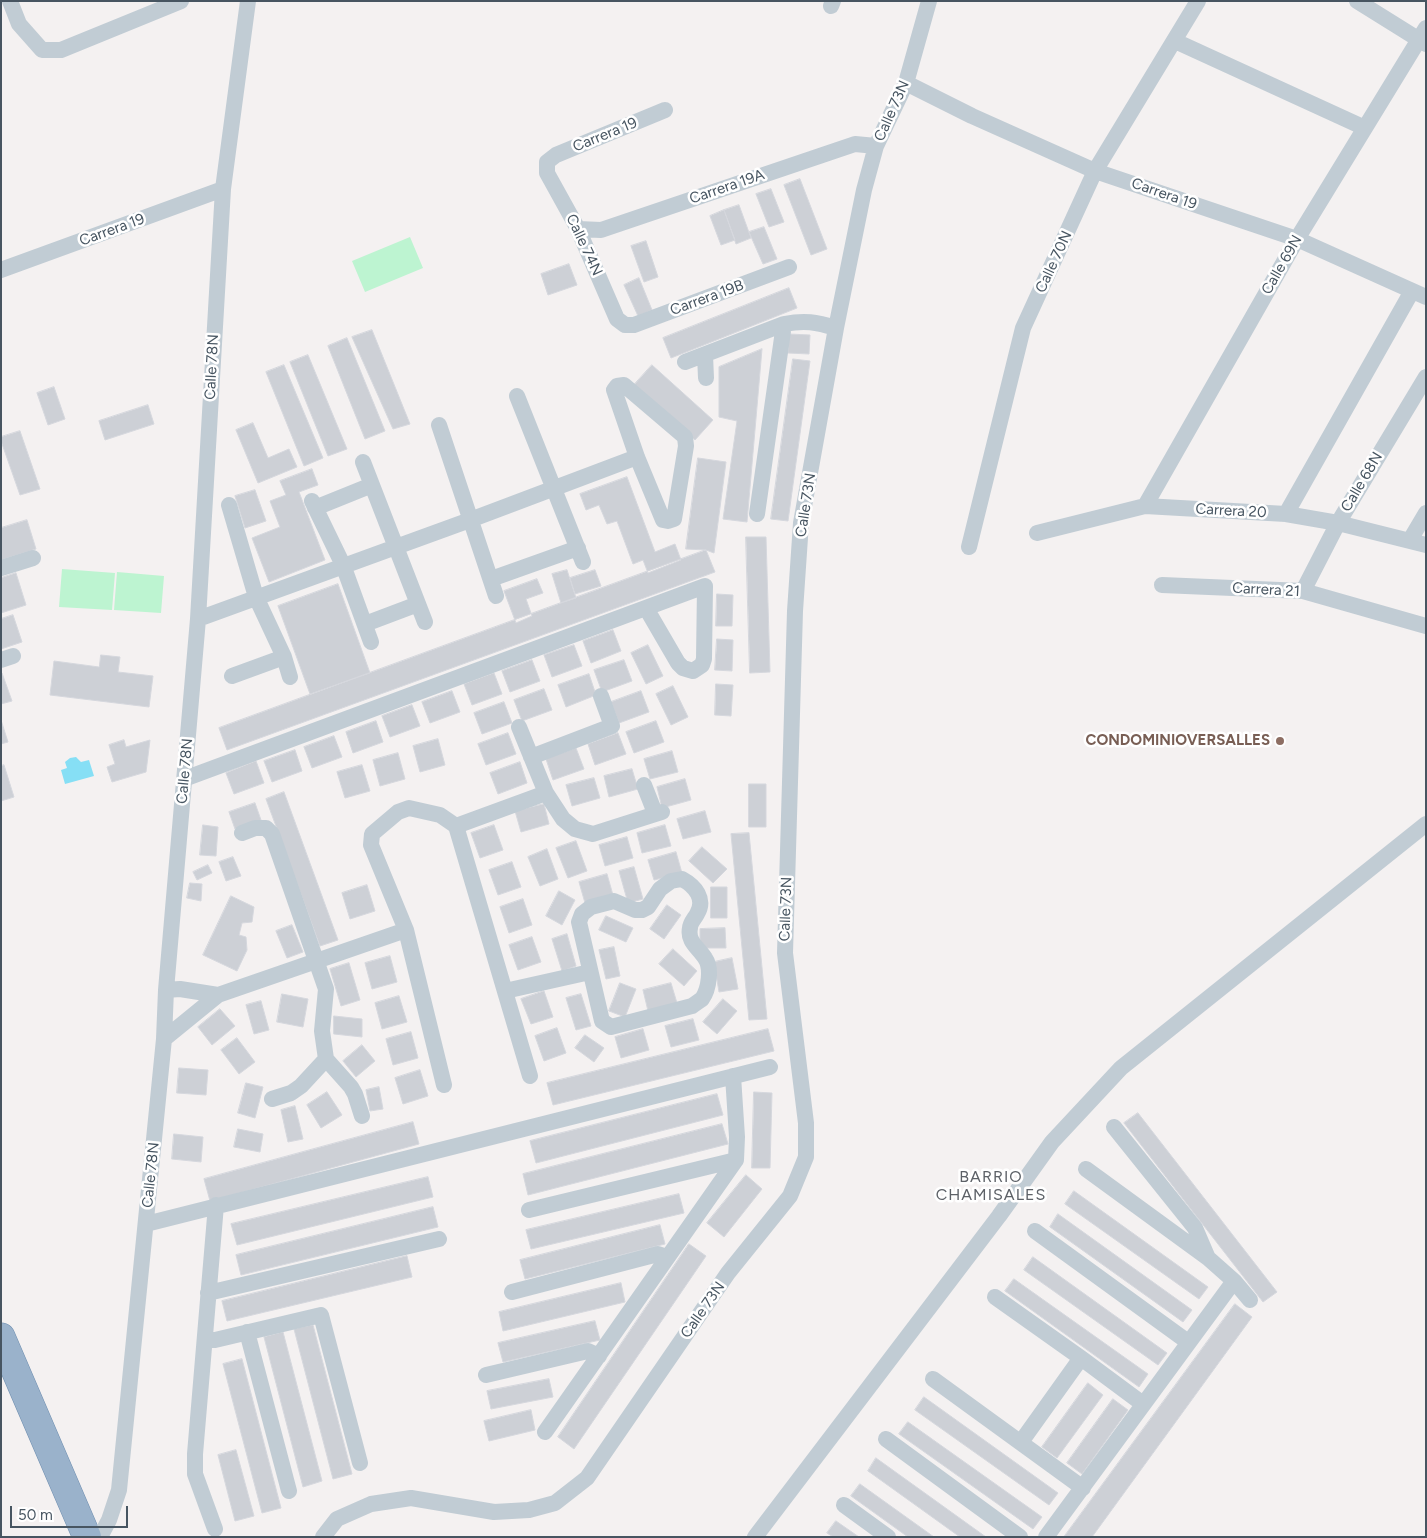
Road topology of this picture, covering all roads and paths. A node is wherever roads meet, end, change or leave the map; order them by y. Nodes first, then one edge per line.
1 (10, 1) edge
2 (182, 1) edge
3 (248, 1) edge
4 (930, 1) edge
5 (1198, 1) edge
6 (1359, 2) edge
7 (1423, 37) edge
8 (1175, 41) junction
9 (906, 83) junction
10 (664, 110) dead end
11 (1364, 128) junction
12 (876, 146) junction
13 (547, 162) joint
14 (1095, 171) junction
15 (223, 189) junction
16 (578, 229) junction
17 (1297, 239) junction
18 (789, 267) dead end
19 (1, 270) edge
20 (1419, 294) edge
21 (784, 324) junction
22 (625, 325) joint
23 (836, 328) junction
24 (705, 355) junction
25 (685, 362) dead end
26 (1426, 377) edge
27 (706, 378) dead end
28 (517, 396) dead end
29 (439, 425) dead end
30 (637, 457) junction
31 (363, 462) dead end
32 (372, 485) junction
33 (554, 488) junction
34 (229, 505) dead end
35 (1145, 506) junction
36 (1426, 513) edge
37 (757, 514) dead end
38 (1286, 514) junction
39 (470, 520) junction
40 (1338, 523) junction
41 (1037, 533) dead end
42 (1418, 542) edge
43 (396, 546) junction
44 (968, 547) dead end
45 (33, 558) dead end
46 (343, 565) junction
47 (1, 568) edge
48 (491, 579) junction
49 (1162, 585) dead end
50 (1303, 591) junction
51 (496, 596) dead end
52 (256, 597) junction
53 (418, 604) junction
54 (646, 608) junction
55 (198, 619) junction
56 (425, 622) dead end
57 (365, 624) junction
58 (1426, 626) edge
59 (372, 642) dead end
60 (284, 657) junction
61 (232, 676) dead end
62 (290, 677) dead end
63 (601, 696) dead end
64 (519, 728) dead end
65 (531, 757) junction
66 (184, 779) junction
67 (644, 785) dead end
68 (546, 794) junction
69 (1426, 824) edge
70 (456, 826) junction
71 (242, 833) dead end
72 (406, 930) junction
73 (316, 960) junction
74 (590, 972) junction
75 (166, 990) junction
76 (505, 991) junction
77 (218, 994) junction
78 (164, 1039) junction
79 (326, 1059) junction
80 (770, 1067) dead end
81 (530, 1076) dead end
82 (733, 1076) junction
83 (444, 1085) dead end
84 (272, 1098) dead end
85 (362, 1116) dead end
86 (1114, 1126) dead end
87 (736, 1160) junction
88 (1086, 1168) dead end
89 (216, 1206) junction
90 (528, 1210) dead end
91 (146, 1224) junction
92 (1035, 1231) dead end
93 (439, 1238) dead end
94 (667, 1257) junction
95 (1208, 1258) junction
96 (1234, 1281) junction
97 (512, 1292) dead end
98 (208, 1293) junction
99 (994, 1297) dead end
100 (1250, 1300) dead end
101 (248, 1332) junction
102 (1, 1337) edge
103 (205, 1340) junction
104 (1188, 1342) junction
105 (599, 1356) junction
106 (1081, 1358) junction
107 (486, 1375) dead end
108 (933, 1379) dead end
109 (1143, 1404) junction
110 (545, 1432) dead end
111 (886, 1439) dead end
112 (1021, 1442) junction
113 (360, 1463) dead end
114 (1083, 1488) junction
115 (289, 1491) dead end
116 (844, 1505) dead end
117 (216, 1529) dead end
118 (98, 1536) edge
119 (323, 1537) edge
120 (755, 1537) edge
121 (888, 1537) edge
122 (1020, 1537) edge
123 (1046, 1537) edge

1 - 2 street
3 - 15 street, Calle 78N
4 - 9 street, Calle 73N
5 - 8 street, Calle 70N
6 - 7 street
7 - 11 street, Calle 69N
8 - 11 street
8 - 14 street, Calle 70N
9 - 12 street, Calle 73N
9 - 14 street, Carrera 19
10 - 13 street, Carrera 19
11 - 17 street, Calle 69N
12 - 16 street, Carrera 19A
12 - 23 street, Calle 73N
13 - 16 street, Calle 74N
14 - 17 street, Carrera 19
14 - 44 street, Calle 70N
15 - 19 street, Carrera 19
15 - 55 street, Calle 78N
16 - 22 street, Calle 74N
17 - 20 street, Carrera 19
17 - 35 street, Calle 69N
18 - 22 street, Carrera 19B
20 - 38 street
21 - 23 street
21 - 24 street
21 - 37 street
23 - 119 street, Calle 73N
24 - 25 street
24 - 27 street
26 - 40 street, Calle 68N
28 - 33 street
29 - 39 street
30 - 30 street
30 - 33 street
31 - 32 street
32 - 43 street
32 - 46 street
33 - 39 street
33 - 48 street
34 - 52 street
35 - 38 street, Carrera 20
35 - 41 street, Carrera 20
36 - 42 street
38 - 40 street, Carrera 20
39 - 43 street
39 - 48 street
40 - 42 street, Carrera 20
40 - 50 street, Calle 68N
43 - 46 street
43 - 53 street
45 - 47 street
46 - 52 street
46 - 57 street
48 - 51 street
49 - 50 street, Carrera 21
50 - 58 street, Carrera 21
52 - 55 street
52 - 60 street
53 - 56 street
53 - 57 street
54 - 54 street
54 - 66 street
55 - 66 street, Calle 78N
57 - 59 street
60 - 61 street
60 - 62 street
63 - 65 street
64 - 65 street
65 - 68 street
66 - 75 street, Calle 78N
67 - 68 street
68 - 70 street
69 - 120 street
70 - 72 street
70 - 76 street
71 - 73 street
72 - 73 street
72 - 83 street
73 - 77 street
73 - 79 street
74 - 74 street
74 - 76 street
75 - 77 street
75 - 78 street, Calle 78N
76 - 81 street
77 - 78 street
78 - 91 street, Calle 78N
79 - 84 street
79 - 85 street
80 - 82 street
82 - 87 street
82 - 89 street
86 - 95 street
87 - 90 street
87 - 94 street
88 - 95 street
89 - 91 street
89 - 98 street
91 - 118 street, Calle 78N
92 - 104 street
93 - 98 street
94 - 97 street
94 - 105 street
95 - 96 street
96 - 100 street
96 - 104 street
98 - 103 street
99 - 106 street
101 - 103 street
101 - 113 street
101 - 115 street
102 - 118 highway
103 - 117 street
104 - 109 street
105 - 107 street
105 - 110 street
106 - 109 street
106 - 112 street
108 - 112 street
109 - 114 street
111 - 122 street
112 - 114 street
114 - 123 street
116 - 121 street

